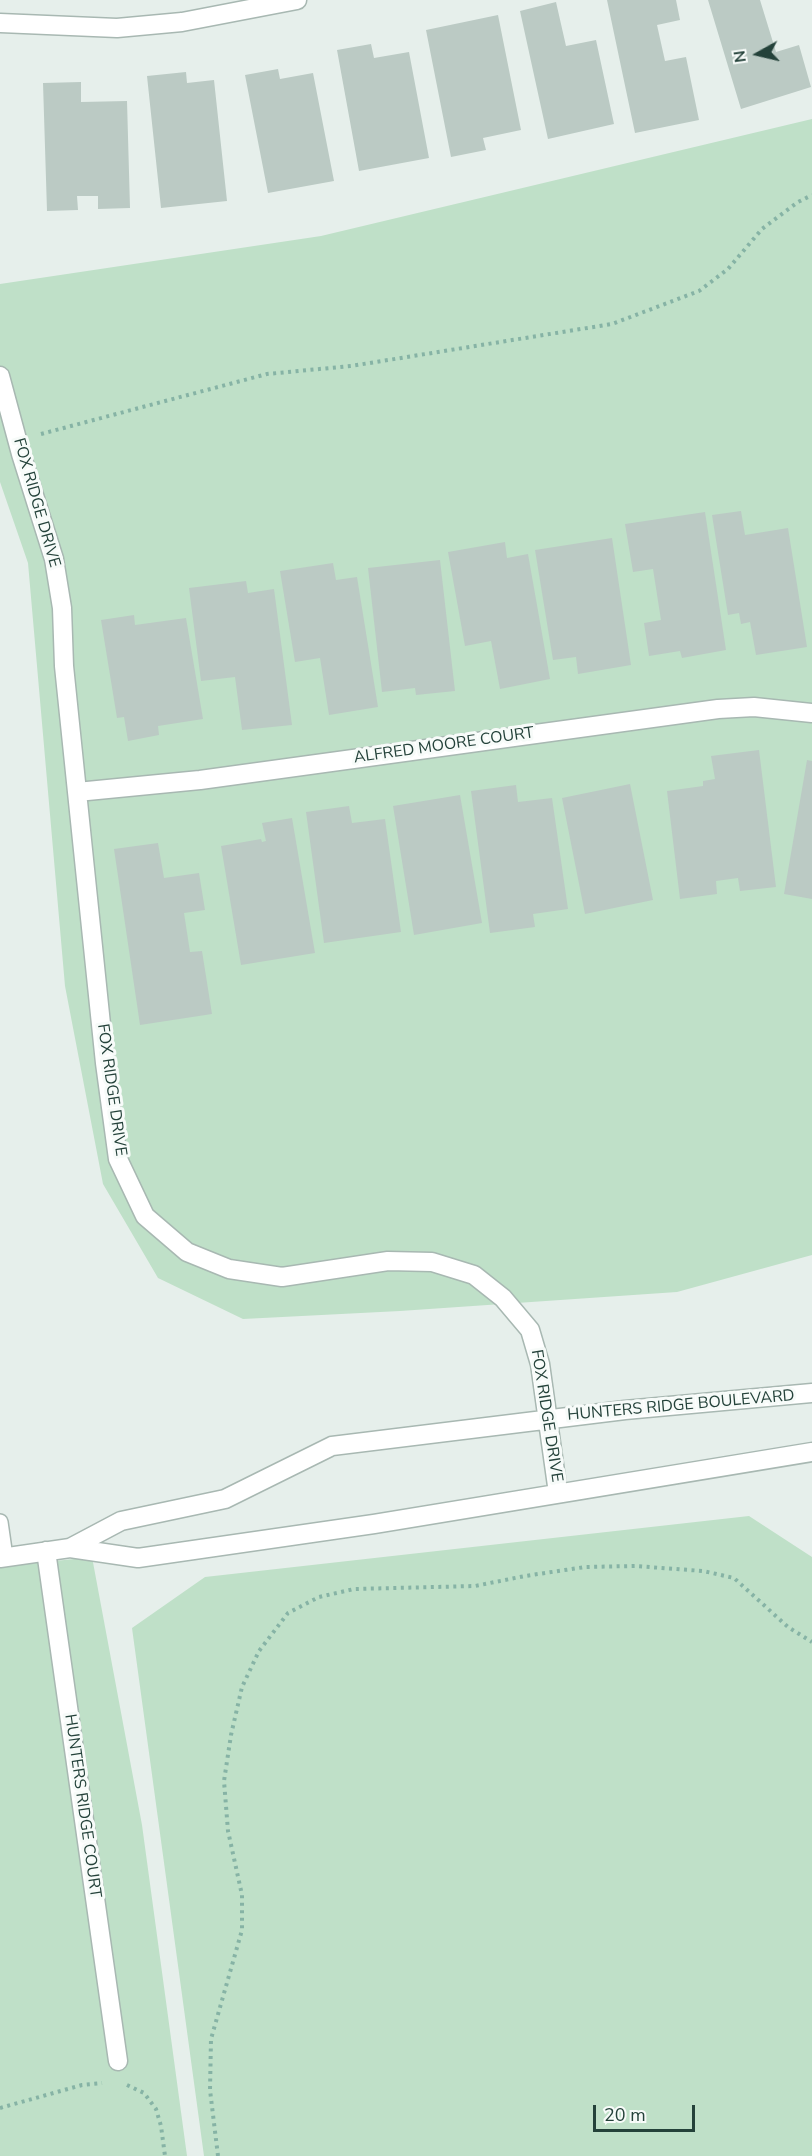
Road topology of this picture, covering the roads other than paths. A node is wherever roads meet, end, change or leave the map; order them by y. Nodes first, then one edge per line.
1 (297, 0) edge
2 (0, 23) edge
3 (0, 376) edge
4 (812, 713) edge
5 (77, 792) junction
6 (812, 1394) edge
7 (547, 1419) junction
8 (812, 1452) edge
9 (558, 1493) junction
10 (0, 1522) edge
11 (70, 1548) junction
12 (46, 1551) junction
13 (3, 1557) edge
14 (118, 2061) dead end

1 - 2 street
3 - 5 street, FOX RIDGE DRIVE
4 - 5 street, ALFRED MOORE COURT
5 - 7 street, FOX RIDGE DRIVE
6 - 7 street, HUNTERS RIDGE BOULEVARD
7 - 9 street, FOX RIDGE DRIVE
7 - 11 street, HUNTERS RIDGE BOULEVARD
8 - 9 street, HUNTERS RIDGE BOULEVARD
9 - 11 street, HUNTERS RIDGE BOULEVARD
10 - 13 lane
11 - 12 street, HUNTERS RIDGE BOULEVARD
12 - 13 street, HUNTERS RIDGE BOULEVARD
12 - 14 street, HUNTERS RIDGE COURT

